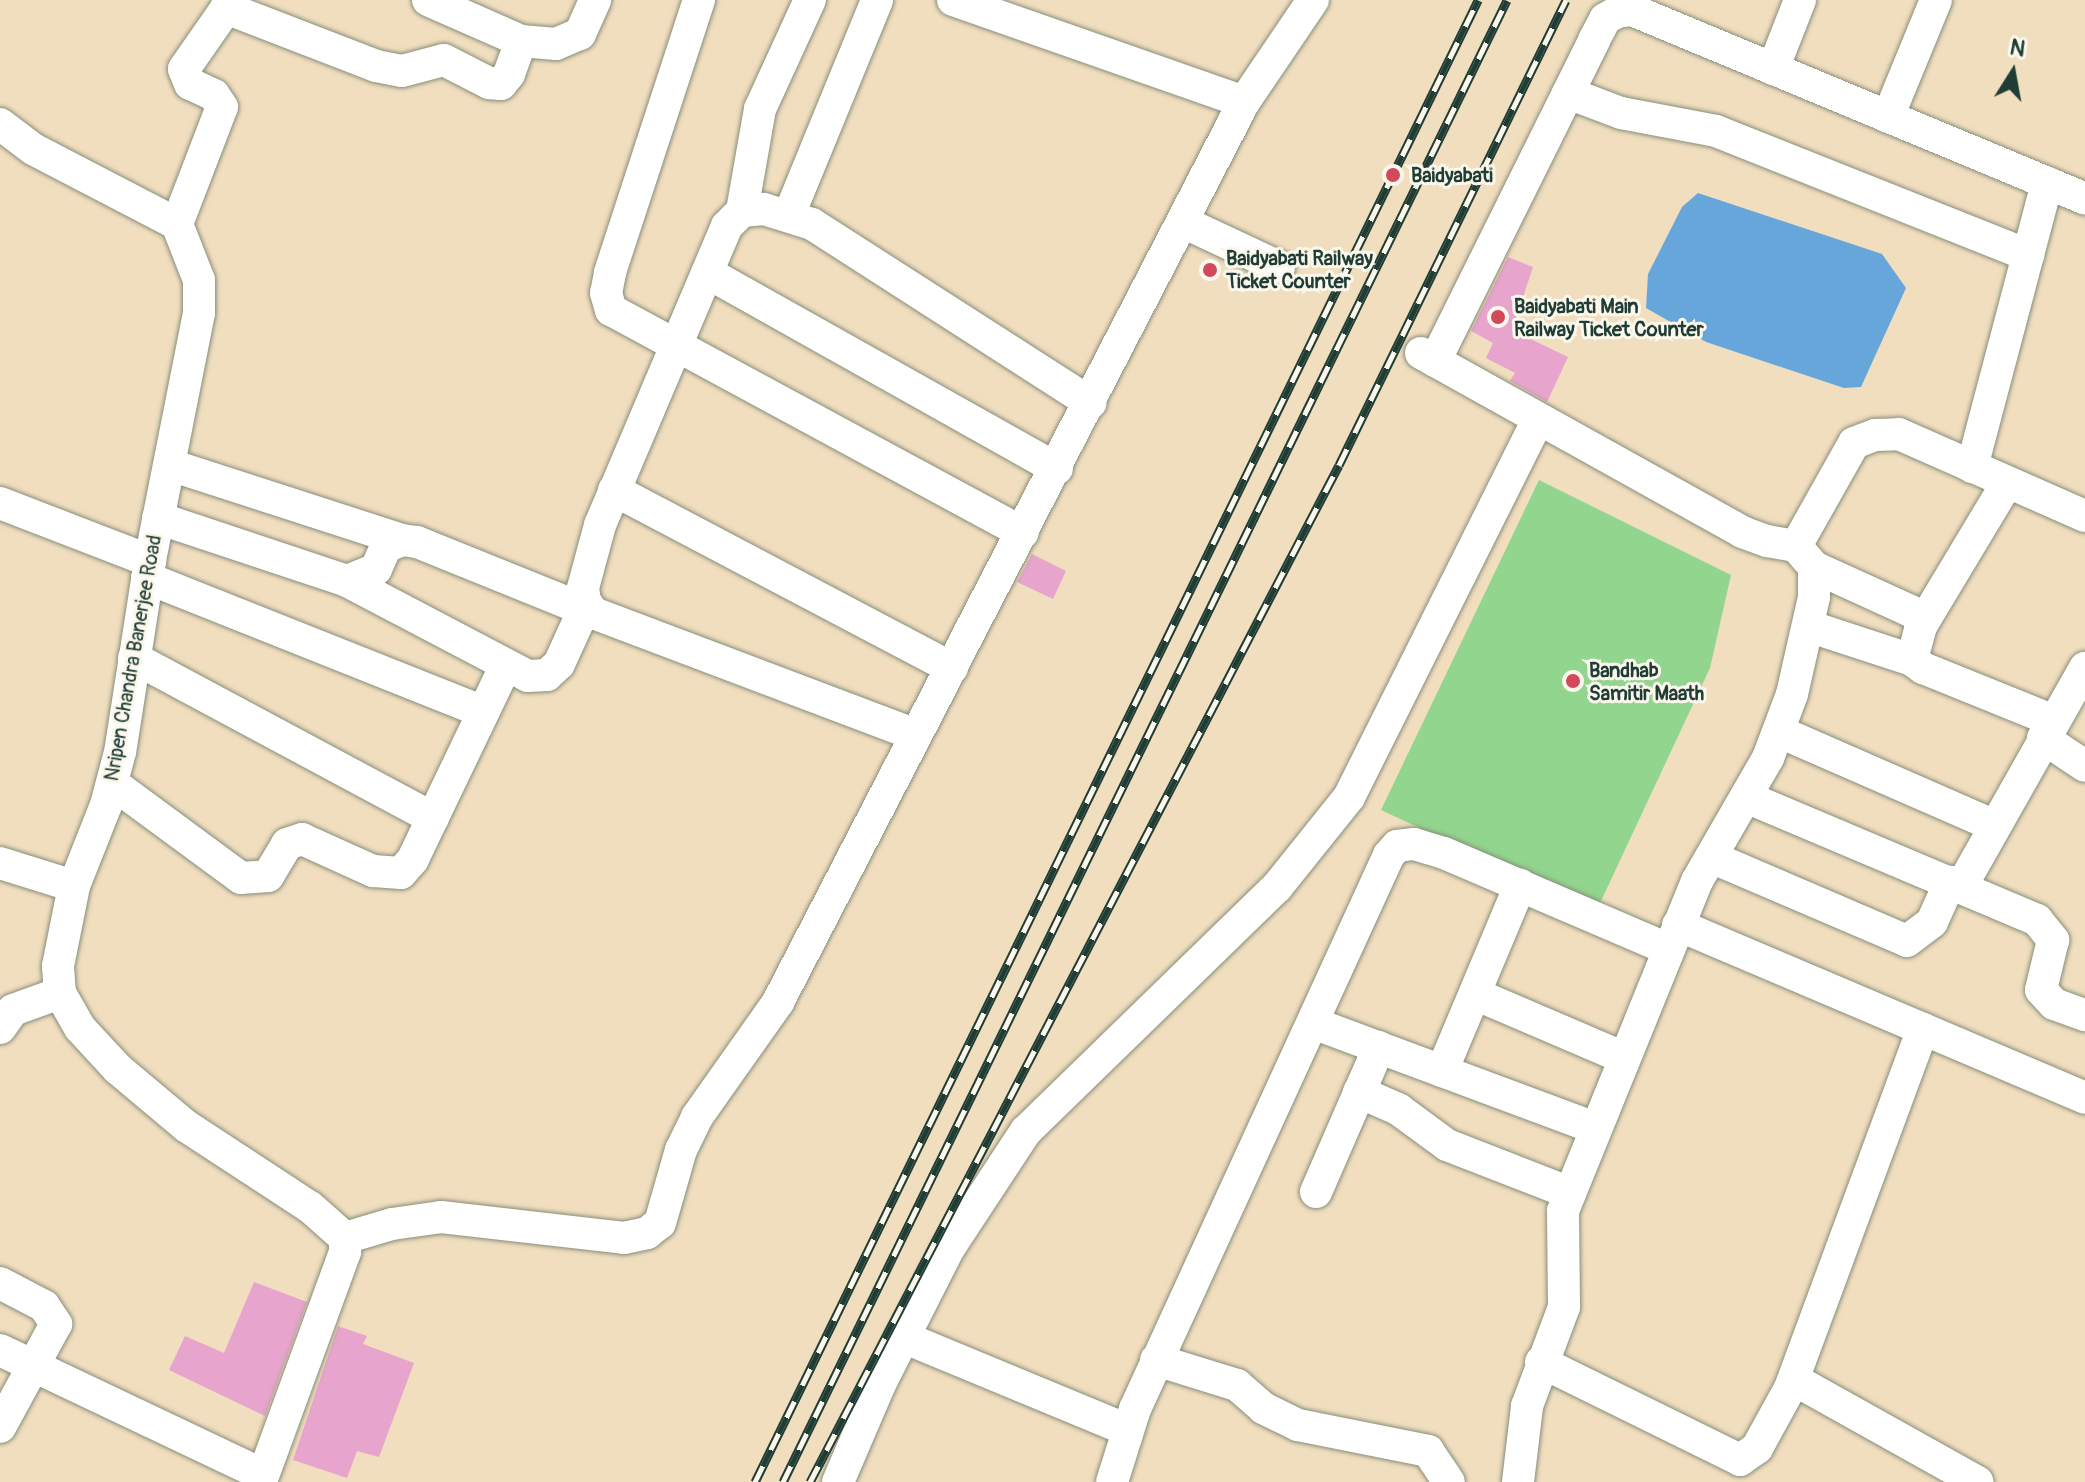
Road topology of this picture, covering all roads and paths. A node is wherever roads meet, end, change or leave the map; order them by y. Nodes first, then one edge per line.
1 (428, 0) edge
2 (699, 0) edge
3 (810, 0) edge
4 (877, 0) edge
5 (953, 0) edge
6 (1800, 0) edge
7 (1936, 0) edge
8 (590, 2) edge
9 (229, 4) edge
10 (1299, 4) edge
11 (521, 41) junction
12 (1773, 69) junction
13 (1568, 93) junction
14 (1244, 102) junction
15 (1888, 117) junction
16 (0, 124) edge
17 (2047, 183) junction
18 (2085, 199) edge
19 (742, 211) junction
20 (789, 215) junction
21 (1183, 222) junction
22 (177, 224) junction
23 (2028, 255) junction
24 (1279, 267) dead end
25 (708, 273) junction
26 (679, 346) junction
27 (1091, 403) junction
28 (1538, 419) junction
29 (170, 465) junction
30 (1972, 467) junction
31 (1057, 469) junction
32 (2007, 483) junction
33 (614, 490) junction
34 (0, 503) edge
35 (2085, 516) edge
36 (158, 518) junction
37 (1023, 533) junction
38 (402, 540) junction
39 (1805, 556) junction
40 (148, 569) junction
41 (347, 581) junction
42 (588, 611) junction
43 (1808, 626) junction
44 (1921, 626) junction
45 (134, 658) junction
46 (1912, 660) junction
47 (505, 667) junction
48 (952, 668) junction
49 (2085, 668) edge
50 (483, 712) junction
51 (2049, 730) junction
52 (1780, 732) junction
53 (916, 735) junction
54 (2085, 766) edge
55 (112, 783) junction
56 (1746, 797) junction
57 (433, 818) junction
58 (1993, 825) junction
59 (1711, 857) junction
60 (0, 863) edge
61 (1956, 884) junction
62 (1520, 885) junction
63 (74, 886) junction
64 (1673, 937) junction
65 (60, 993) junction
66 (1475, 994) junction
67 (2085, 1015) edge
68 (1313, 1023) junction
69 (0, 1028) edge
70 (1923, 1029) junction
71 (1379, 1047) junction
72 (1622, 1057) junction
73 (1442, 1071) junction
74 (1359, 1092) junction
75 (2085, 1098) edge
76 (1595, 1128) junction
77 (1316, 1192) dead end
78 (1570, 1193) junction
79 (345, 1238) junction
80 (0, 1283) edge
81 (903, 1337) junction
82 (0, 1350) edge
83 (1156, 1360) junction
84 (1541, 1362) junction
85 (36, 1368) junction
86 (1790, 1388) junction
87 (0, 1427) edge
88 (1127, 1430) junction
89 (262, 1479) edge
90 (838, 1482) edge
91 (1112, 1482) edge
92 (1449, 1482) edge
93 (1518, 1482) edge
94 (1977, 1482) edge

1 - 11 street
2 - 26 street
3 - 19 street
4 - 20 street
5 - 14 street
6 - 12 street
7 - 15 street
8 - 11 street
9 - 11 street
9 - 22 street
10 - 14 street
12 - 13 street
12 - 15 street
13 - 23 street
13 - 28 street
14 - 21 street
15 - 17 street
16 - 22 street
17 - 18 street
17 - 23 street
19 - 20 street
19 - 25 street
20 - 27 street
21 - 24 street
21 - 27 street
22 - 29 street, Nripen Chandra Banerjee Road
23 - 30 street
25 - 26 street
25 - 31 street
26 - 33 street
26 - 37 street
27 - 31 street
28 - 39 street
28 - 81 street
29 - 36 street, Nripen Chandra Banerjee Road
29 - 38 street
30 - 32 street
30 - 39 street
31 - 37 street
32 - 35 street
32 - 44 street
33 - 42 street
33 - 48 street
34 - 40 street
36 - 40 street, Nripen Chandra Banerjee Road
36 - 41 street
37 - 48 street
38 - 41 street
38 - 42 street
39 - 43 street
39 - 44 street
40 - 45 street, Nripen Chandra Banerjee Road
40 - 50 street
41 - 47 street
42 - 47 street
42 - 53 street
43 - 46 street
43 - 52 street
44 - 46 street
45 - 55 street, Nripen Chandra Banerjee Road
45 - 57 street
46 - 51 street
47 - 50 street
48 - 53 street
49 - 51 street
50 - 57 street
51 - 54 street
51 - 58 street
52 - 56 street
52 - 58 street
53 - 79 street
55 - 57 street
55 - 63 street, Nripen Chandra Banerjee Road
56 - 59 street
56 - 61 street
58 - 61 street
59 - 61 street
59 - 64 street
60 - 63 street
61 - 67 street
62 - 64 street
62 - 66 street
62 - 68 street
63 - 65 street, Nripen Chandra Banerjee Road
64 - 70 street
64 - 72 street
65 - 69 street
65 - 79 street
66 - 72 street
66 - 73 street
68 - 71 street
68 - 83 street
70 - 75 street
70 - 86 street
71 - 73 street
71 - 74 street
72 - 76 street
73 - 76 street
74 - 77 street
74 - 78 street
76 - 78 street
78 - 84 street
79 - 89 street
80 - 85 street
81 - 88 street
81 - 90 street
82 - 85 street
83 - 88 street
83 - 92 street
84 - 86 street
84 - 93 street
85 - 87 street
85 - 89 street
86 - 94 street
88 - 91 street

